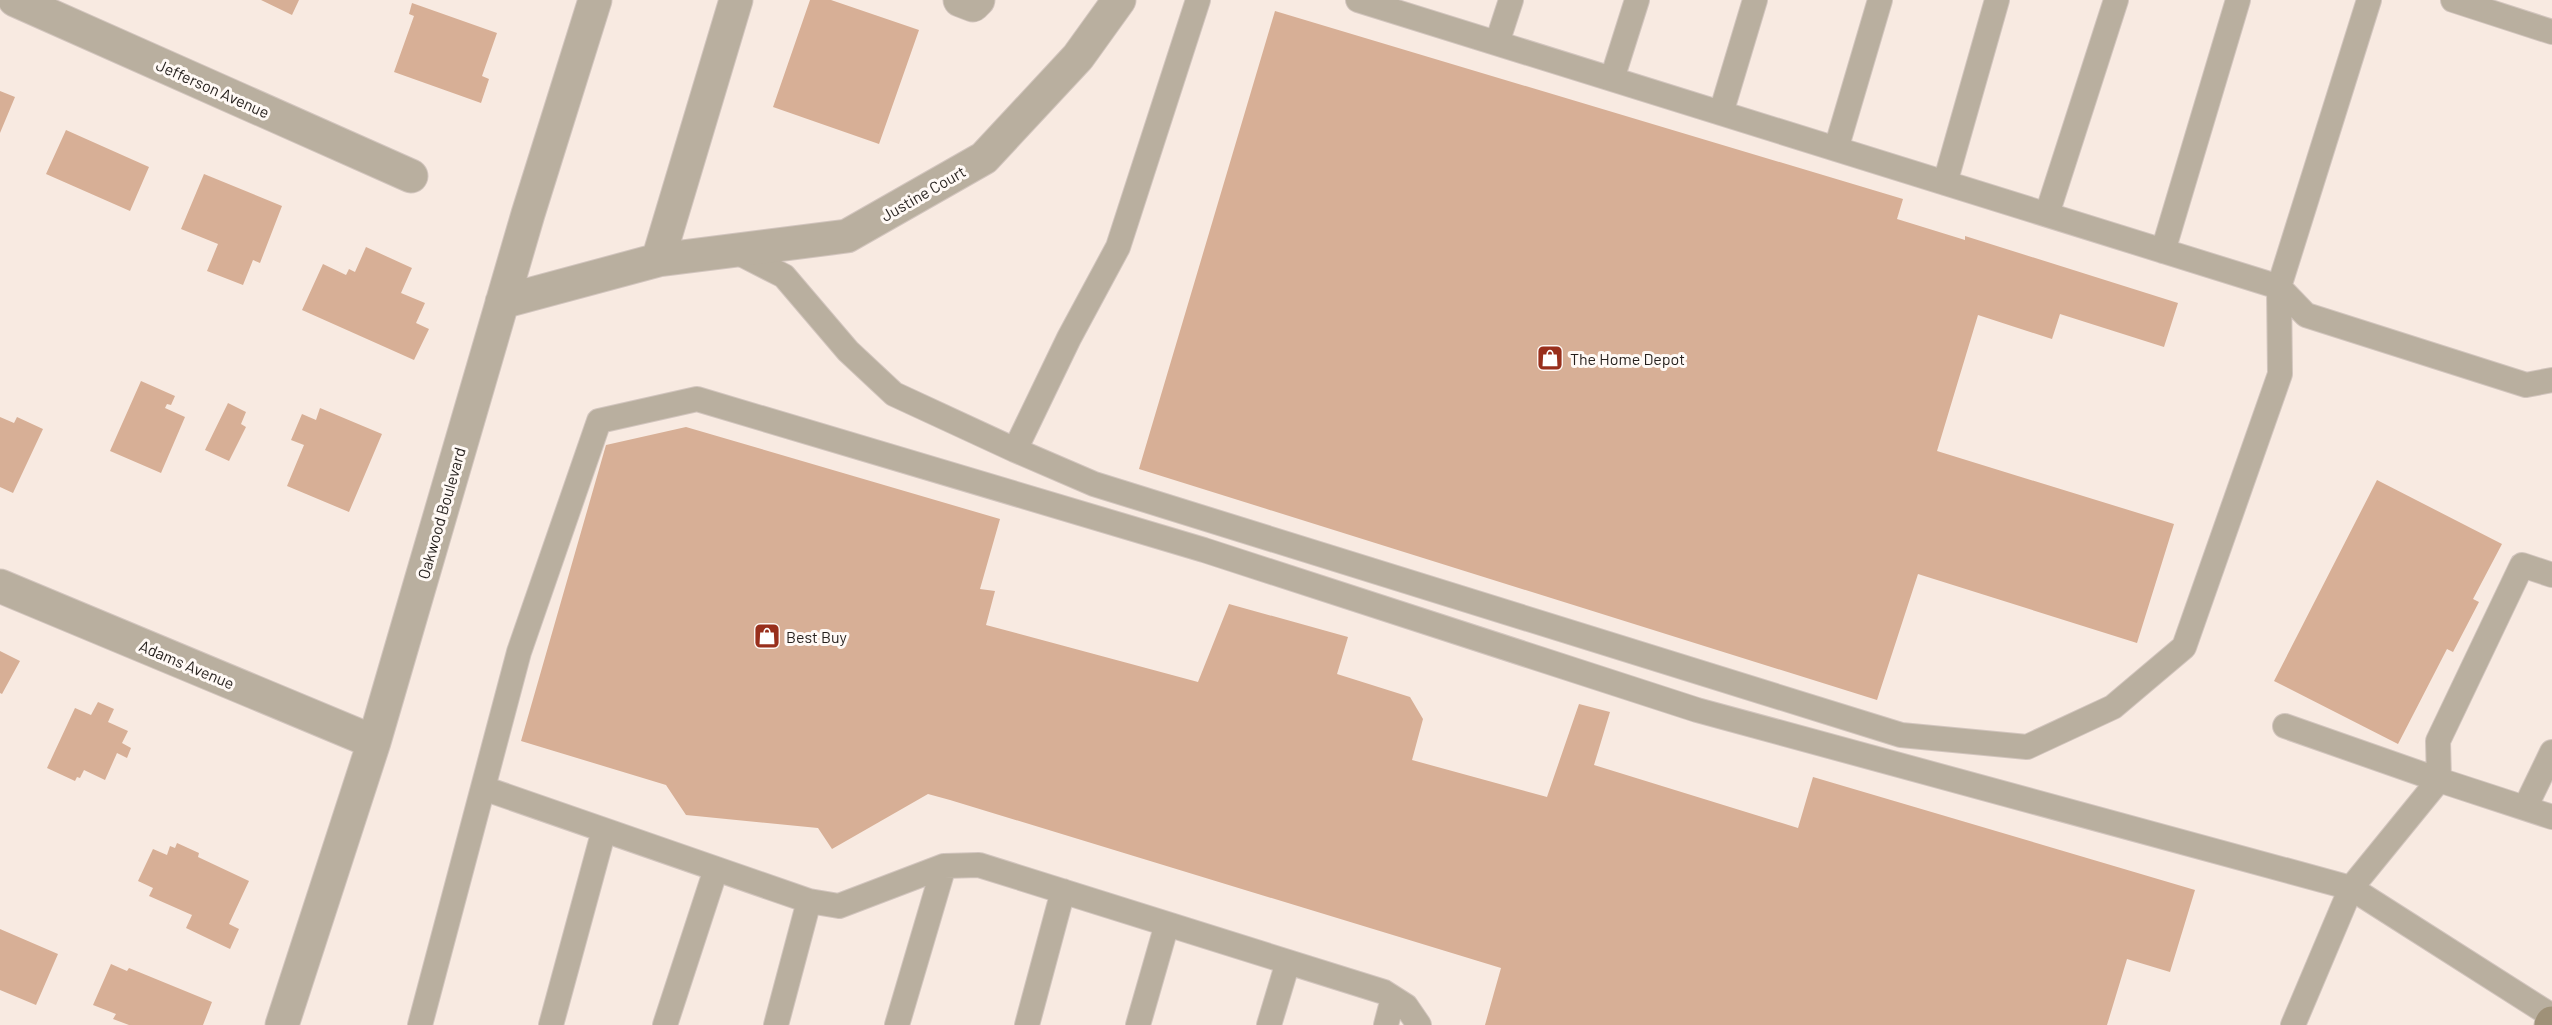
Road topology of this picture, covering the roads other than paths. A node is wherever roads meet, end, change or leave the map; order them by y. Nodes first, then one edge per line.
1 (15, 0) edge
2 (595, 0) edge
3 (736, 0) edge
4 (960, 0) edge
5 (978, 0) edge
6 (1119, 0) edge
7 (1198, 0) edge
8 (1358, 0) edge
9 (1511, 0) edge
10 (1637, 0) edge
11 (1755, 0) edge
12 (1880, 0) edge
13 (1997, 0) edge
14 (2116, 0) edge
15 (2238, 0) edge
16 (2370, 0) edge
17 (2453, 0) edge
18 (1390, 5) edge
19 (2552, 32) edge
20 (1497, 43) junction
21 (1612, 79) junction
22 (1721, 113) junction
23 (1836, 149) junction
24 (411, 176) dead end
25 (1945, 183) junction
26 (2047, 214) junction
27 (733, 250) junction
28 (2163, 250) junction
29 (657, 260) junction
30 (2279, 286) junction
31 (502, 302) junction
32 (2552, 380) edge
33 (1016, 450) junction
34 (2552, 575) edge
35 (0, 586) edge
36 (2285, 726) dead end
37 (374, 742) junction
38 (2552, 752) edge
39 (2439, 780) junction
40 (483, 788) junction
41 (2525, 808) junction
42 (2552, 817) edge
43 (604, 830) junction
44 (944, 866) junction
45 (716, 869) junction
46 (2351, 888) junction
47 (1063, 891) junction
48 (809, 901) junction
49 (1167, 924) junction
50 (1288, 962) junction
51 (1393, 998) junction
52 (2552, 1016) edge
53 (282, 1025) edge
54 (420, 1025) edge
55 (551, 1025) edge
56 (664, 1025) edge
57 (776, 1025) edge
58 (897, 1025) edge
59 (1027, 1025) edge
60 (1138, 1025) edge
61 (1269, 1025) edge
62 (1386, 1025) edge
63 (1419, 1025) edge
64 (2293, 1025) edge

1 - 24 street, Jefferson Avenue
2 - 31 street, Oakwood Boulevard
3 - 29 street
4 - 5 street
6 - 27 street, Justine Court
7 - 33 lane
8 - 18 lane
9 - 20 lane
10 - 21 lane
11 - 22 lane
12 - 23 lane
13 - 25 lane
14 - 26 lane
15 - 28 lane
16 - 30 lane
17 - 19 lane
18 - 20 lane
20 - 21 lane
21 - 22 lane
22 - 23 lane
23 - 25 lane
25 - 26 lane
26 - 28 lane
27 - 29 street, Justine Court
27 - 33 lane
28 - 30 lane
29 - 31 street, Justine Court
30 - 32 lane
30 - 33 lane
31 - 37 street, Oakwood Boulevard
34 - 39 lane
35 - 37 street, Adams Avenue
36 - 39 lane
37 - 53 street, Oakwood Boulevard
38 - 41 lane
39 - 41 lane
39 - 46 lane
40 - 43 lane
40 - 46 lane
40 - 54 lane
41 - 42 lane
43 - 45 lane
43 - 55 lane
44 - 47 lane
44 - 48 lane
44 - 58 lane
45 - 48 lane
45 - 56 lane
46 - 52 lane
46 - 64 lane
47 - 49 lane
47 - 59 lane
48 - 57 lane
49 - 50 lane
49 - 60 lane
50 - 51 lane
50 - 61 lane
51 - 62 lane
51 - 63 lane

